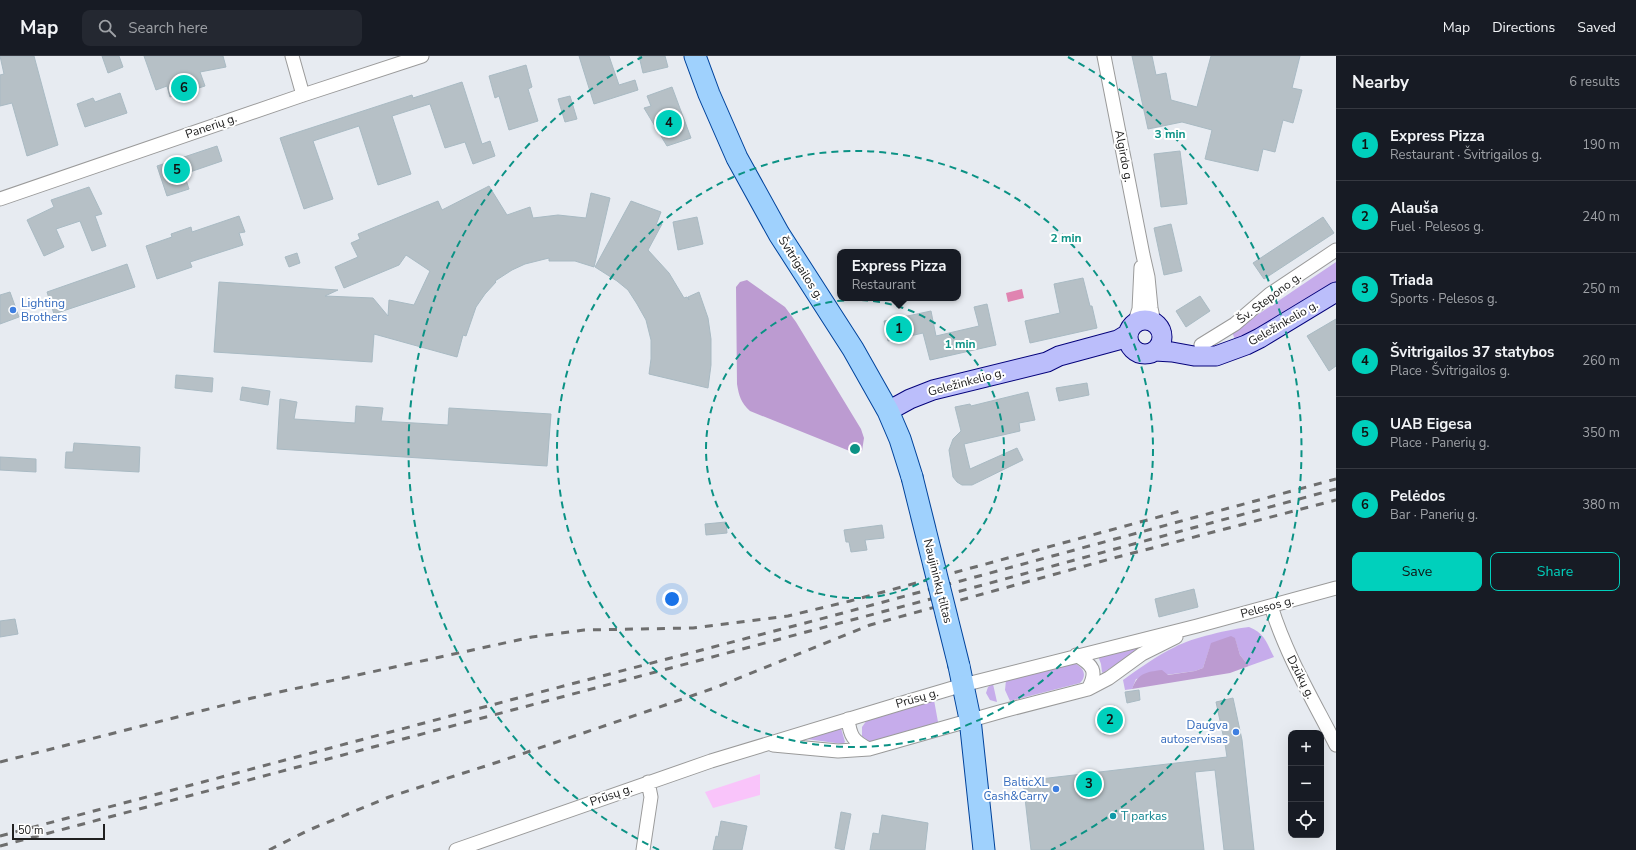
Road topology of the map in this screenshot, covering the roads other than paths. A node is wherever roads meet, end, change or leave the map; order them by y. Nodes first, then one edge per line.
1 (292, 56) edge
2 (422, 56) edge
3 (695, 56) edge
4 (1104, 56) edge
5 (303, 94) junction
6 (0, 199) edge
7 (1336, 250) edge
8 (1143, 255) junction
9 (1336, 292) edge
10 (1158, 327) junction
11 (1131, 329) junction
12 (1201, 345) junction
13 (1155, 351) junction
14 (1227, 351) junction
15 (1136, 352) junction
16 (1047, 362) junction
17 (888, 411) junction
18 (912, 477) joint
19 (1336, 588) edge
20 (1271, 606) junction
21 (1197, 626) junction
22 (1076, 655) junction
23 (961, 676) junction
24 (1088, 689) junction
25 (848, 719) junction
26 (970, 719) junction
27 (767, 744) junction
28 (1336, 745) edge
29 (869, 749) junction
30 (648, 782) junction
31 (456, 850) edge
32 (642, 850) edge
33 (984, 850) edge

1 - 5 street
2 - 5 street, Panerių g.
3 - 17 main road, Švitrigailos g.
4 - 8 street, Algirdo g.
5 - 6 street, Panerių g.
7 - 12 street, Šv. Stepono g.
8 - 10 street, Algirdo g.
8 - 11 street, Algirdo g.
9 - 14 main road, Geležinkelio g.
10 - 11 main road
10 - 12 main road, Geležinkelio g.
10 - 13 main road
11 - 15 main road
11 - 16 main road, Geležinkelio g.
12 - 14 main road, Geležinkelio g.
13 - 14 main road, Geležinkelio g.
13 - 15 main road
15 - 16 main road, Geležinkelio g.
16 - 17 main road, Geležinkelio g.
17 - 18 main road, Švitrigailos g.
18 - 23 main road, Naujininkų tiltas, bridge
19 - 20 street, Pelesos g.
20 - 21 street, Pelesos g.
20 - 28 street, Dzūkų g.
21 - 22 street, Pelesos g.
21 - 24 street, Pelesos g.
22 - 23 street, Pelesos g.
22 - 24 street
23 - 25 street, Prūsų g.
23 - 26 main road, Naujininkų tiltas
24 - 26 street, Pelesos g.
25 - 27 street, Prūsų g.
25 - 29 street
26 - 29 street, Prūsų g.
26 - 33 main road, Naujininkų tiltas
27 - 29 street, Prūsų g.
27 - 30 street, Prūsų g.
30 - 31 street, Prūsų g.
30 - 32 street

